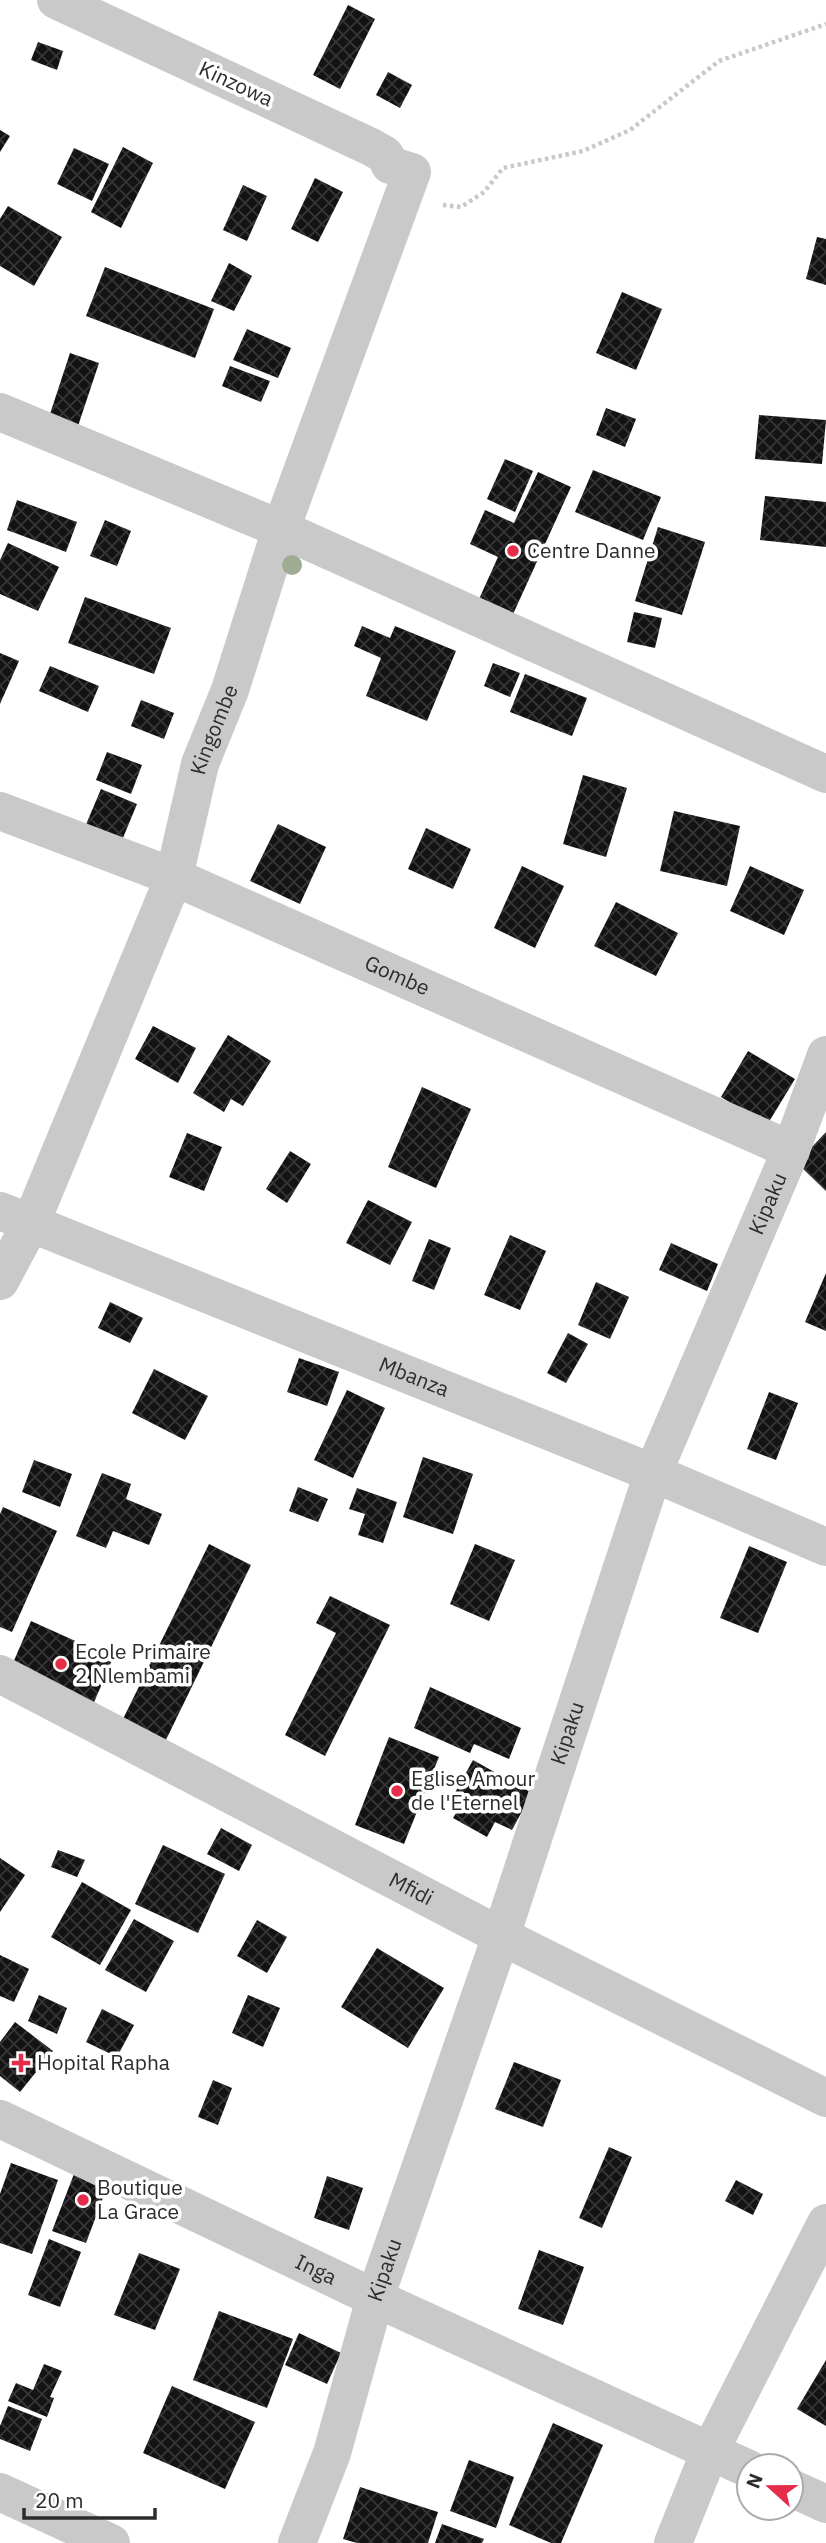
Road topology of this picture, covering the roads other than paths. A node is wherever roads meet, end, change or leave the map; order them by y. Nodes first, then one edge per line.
1 (56, 0) edge
2 (412, 172) joint
3 (0, 412) edge
4 (281, 529) junction
5 (826, 774) edge
6 (0, 811) edge
7 (174, 877) junction
8 (826, 1055) edge
9 (790, 1150) junction
10 (15, 1217) edge
11 (0, 1281) edge
12 (653, 1473) junction
13 (826, 1547) edge
14 (0, 1674) edge
15 (501, 1936) junction
16 (826, 2098) edge
17 (0, 2119) edge
18 (826, 2223) edge
19 (374, 2298) junction
20 (710, 2451) junction
21 (735, 2463) edge
22 (0, 2492) edge
23 (805, 2494) edge
24 (826, 2504) edge
25 (111, 2543) edge
26 (297, 2543) edge
27 (673, 2543) edge

1 - 2 street, Kinzowa
2 - 4 street, Kingombe
3 - 4 street
4 - 5 street
4 - 7 street, Kingombe
6 - 7 street, Gombe
7 - 9 street, Gombe
7 - 10 street, Kingombe
8 - 9 street, Kipaku
9 - 12 street, Kipaku
10 - 11 street, Kingombe
10 - 12 street, Mbanza
12 - 13 street, Mbanza
12 - 15 street, Kipaku
14 - 15 street, Mfidi
15 - 16 street, Mfidi
15 - 19 street, Kipaku
17 - 19 street, Inga
18 - 20 street
19 - 20 street, Inga
19 - 26 street, Kipaku
20 - 21 street, Inga
20 - 27 street
22 - 25 street
23 - 24 street

